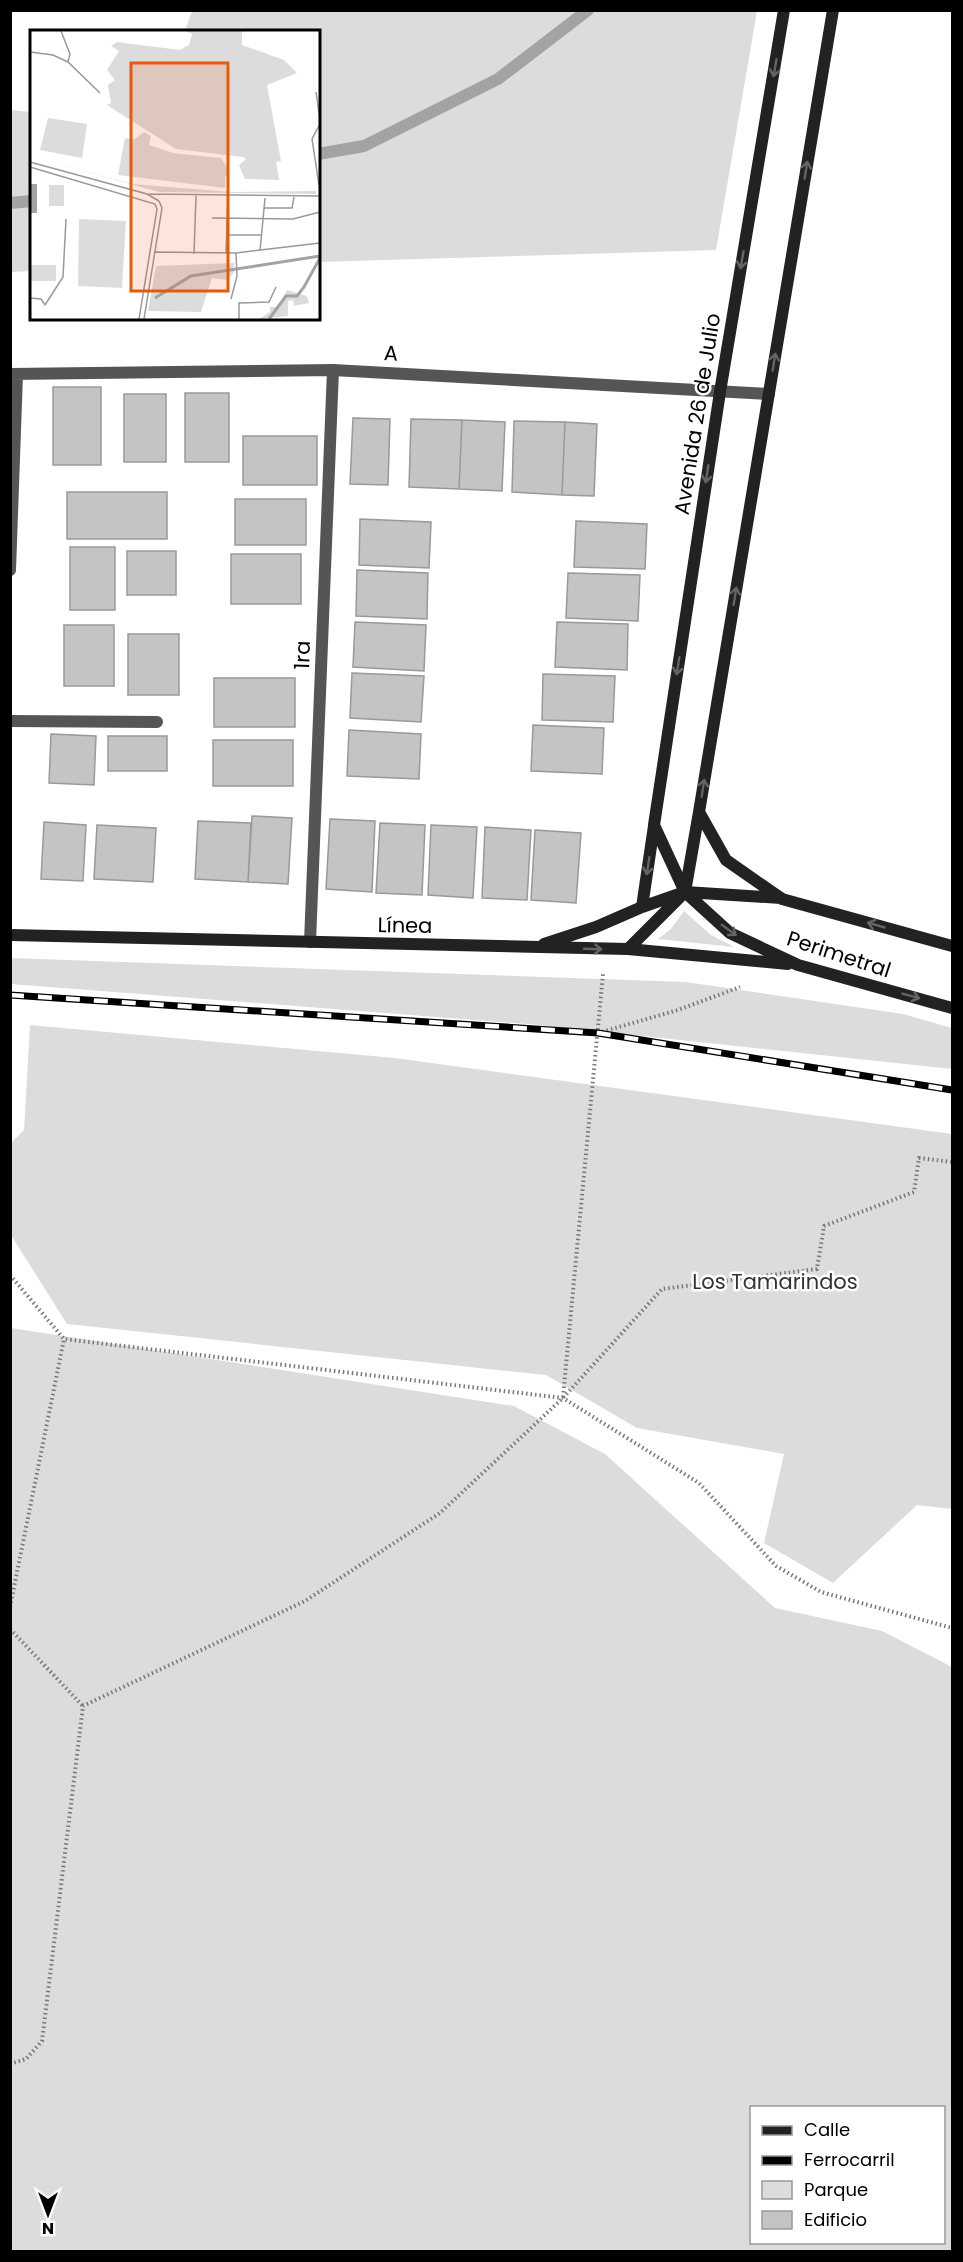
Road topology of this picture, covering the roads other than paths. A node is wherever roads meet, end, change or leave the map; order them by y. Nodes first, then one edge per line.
1 (784, 10) edge
2 (833, 10) edge
3 (333, 369) junction
4 (14, 374) edge
5 (720, 392) junction
6 (769, 394) junction
7 (11, 552) edge
8 (10, 570) edge
9 (10, 721) edge
10 (157, 722) dead end
11 (699, 812) junction
12 (654, 825) junction
13 (685, 891) junction
14 (782, 898) junction
15 (642, 907) junction
16 (10, 935) edge
17 (310, 942) junction
18 (952, 946) edge
19 (534, 948) junction
20 (628, 950) junction
21 (798, 965) junction
22 (952, 1008) edge

1 -> 5 main road, Avenida 26 de Julio
6 -> 2 main road
3 - 4 street, A
3 - 5 street, A
3 - 17 street, 1ra
4 - 7 street
5 - 6 street, A
5 -> 12 main road, Avenida 26 de Julio
11 -> 6 main road
7 - 8 street
9 - 10 street
11 - 13 main road
11 - 14 main road, Perimetral
12 - 13 main road
12 -> 15 main road, Avenida 26 de Julio
13 - 14 main road, Perimetral
13 - 15 main road
13 - 20 main road
13 -> 21 main road, Perimetral
18 -> 14 main road, Perimetral
15 - 19 main road
16 - 17 main road, Línea
17 - 19 main road, Línea
19 -> 20 main road, Línea
20 - 21 main road, Línea
21 -> 22 main road, Perimetral

